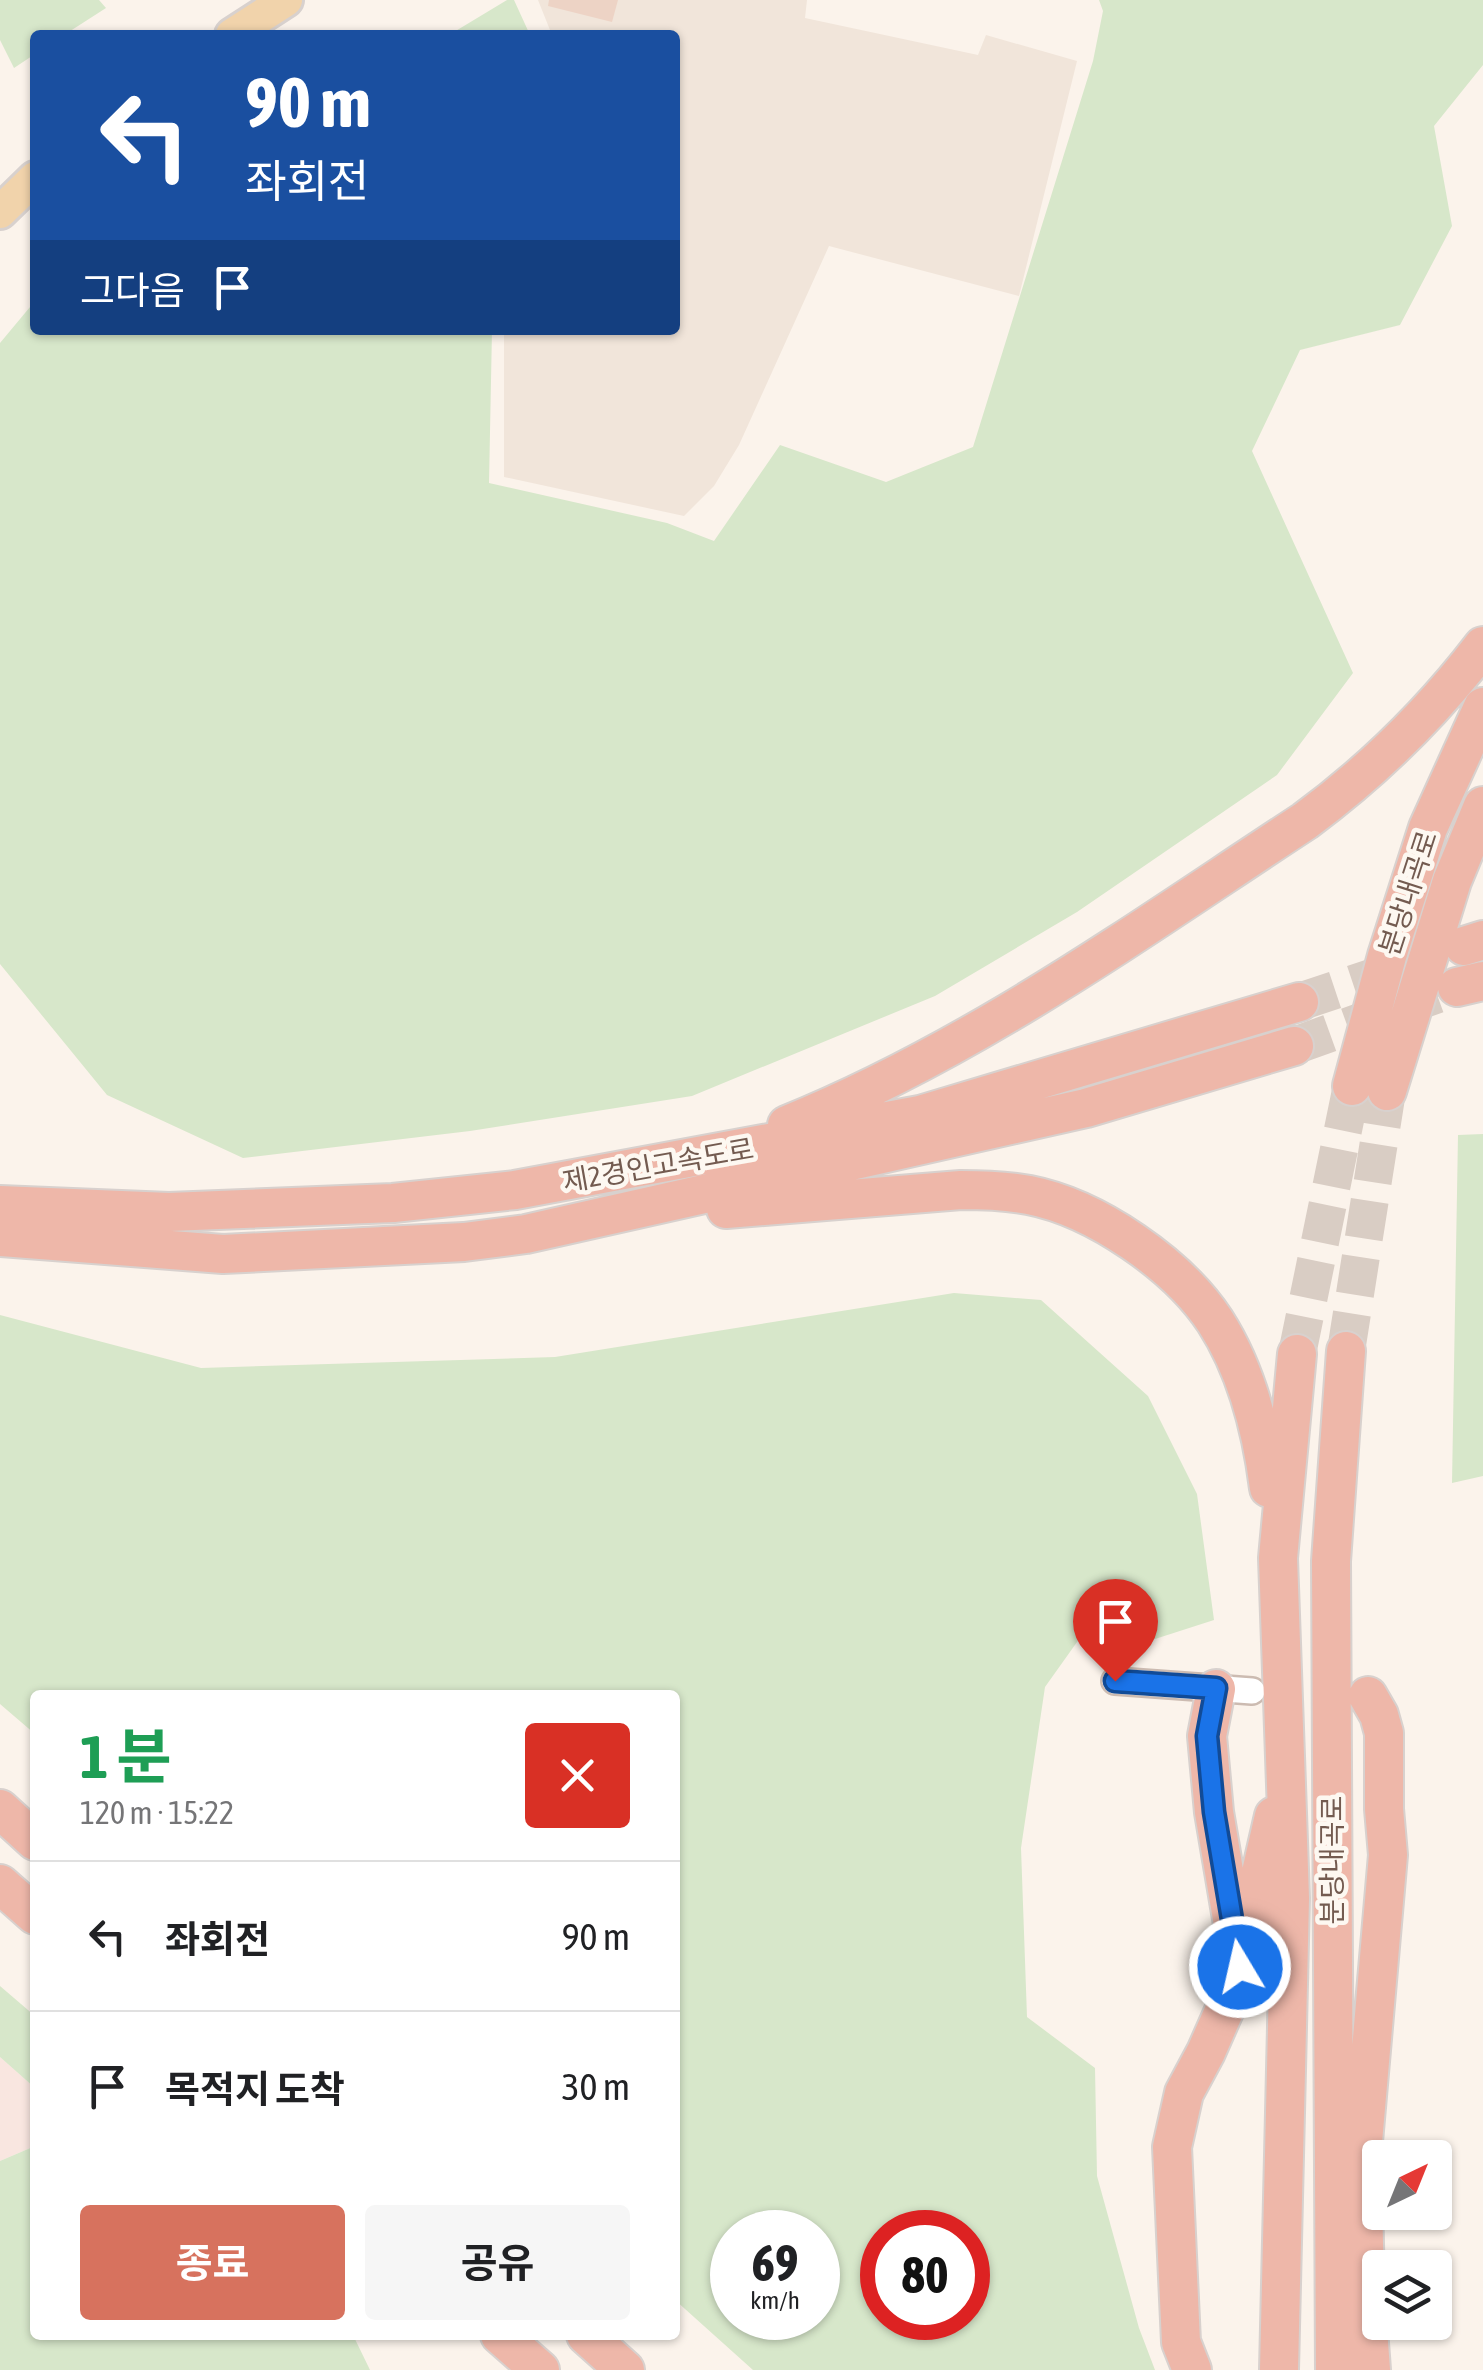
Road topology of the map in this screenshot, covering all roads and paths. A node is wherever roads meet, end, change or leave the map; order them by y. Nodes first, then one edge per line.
1 (286, 0) edge
2 (240, 30) edge
3 (30, 169) edge
4 (0, 180) edge
5 (30, 183) edge
6 (0, 212) edge
7 (1483, 646) edge
8 (1483, 706) edge
9 (1483, 806) edge
10 (1483, 826) edge
11 (1452, 881) junction
12 (1298, 1002) tunnel mouth
13 (1294, 1046) tunnel mouth
14 (640, 1169) junction
15 (0, 1205) edge
16 (588, 1221) junction
17 (0, 1236) edge
18 (1346, 1351) tunnel mouth
19 (1296, 1354) tunnel mouth
20 (1278, 1558) junction
21 (1115, 1681) dead end
22 (1234, 1690) joint
23 (1368, 1696) dead end
24 (1286, 1764) junction
25 (0, 1809) edge
26 (30, 1836) edge
27 (0, 1884) edge
28 (30, 1911) edge
29 (1240, 1967) junction
30 (506, 2340) edge
31 (592, 2340) edge
32 (540, 2370) edge
33 (625, 2370) edge
34 (1192, 2370) edge
35 (1279, 2370) edge
36 (1335, 2370) edge
37 (1371, 2370) edge

1 - 2 main road
3 - 4 main road
5 - 6 main road
7 - 14 highway
8 - 11 highway, 분당내곡로
9 - 11 highway, 분당내곡로
10 - 11 highway
12 - 14 highway, 제2경인고속도로
13 - 16 highway, 제2경인고속도로
14 - 15 highway, 제2경인고속도로
16 - 17 highway, 제2경인고속도로
16 - 20 highway
18 - 36 highway, 분당내곡로
19 - 20 highway, 분당내곡로
20 - 24 highway, 분당내곡로
21 - 22 street
22 - 29 highway
23 - 37 highway
24 - 29 highway
24 - 35 highway, 분당내곡로
25 - 26 highway
27 - 28 highway
29 - 34 highway
30 - 32 highway
31 - 33 highway

